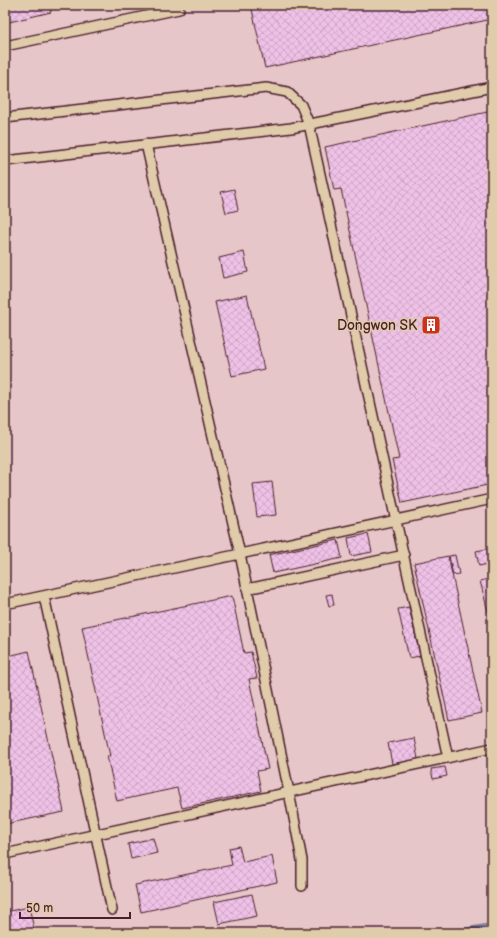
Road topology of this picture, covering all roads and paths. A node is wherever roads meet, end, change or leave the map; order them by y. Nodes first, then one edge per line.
1 (179, 9) dead end
2 (5, 46) edge
3 (492, 87) edge
4 (5, 118) edge
5 (309, 124) junction
6 (146, 144) junction
7 (5, 161) edge
8 (492, 499) edge
9 (396, 520) junction
10 (240, 554) junction
11 (404, 555) junction
12 (247, 589) junction
13 (44, 596) junction
14 (5, 604) edge
15 (492, 748) edge
16 (448, 758) junction
17 (289, 792) junction
18 (95, 834) junction
19 (5, 854) edge
20 (302, 886) dead end
21 (112, 910) dead end

1 - 2 lane
3 - 5 lane
4 - 5 lane
5 - 6 lane
5 - 9 lane
6 - 7 lane
6 - 10 lane
8 - 9 lane
9 - 10 lane
9 - 11 lane
10 - 12 lane
10 - 13 lane
11 - 12 lane
11 - 16 lane
12 - 17 lane
13 - 14 lane
13 - 18 lane
15 - 16 lane
16 - 17 lane
17 - 18 lane
17 - 20 lane
18 - 19 lane
18 - 21 lane

